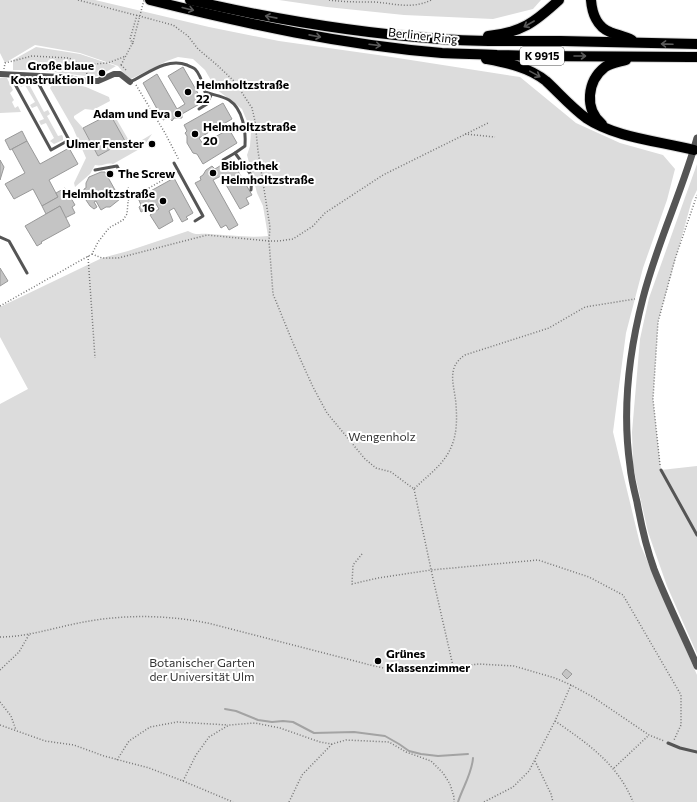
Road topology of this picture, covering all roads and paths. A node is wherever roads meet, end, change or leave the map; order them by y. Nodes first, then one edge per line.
1 (78, 0) edge
2 (144, 0) edge
3 (150, 0) edge
4 (190, 0) edge
5 (329, 0) edge
6 (431, 0) edge
7 (559, 0) edge
8 (591, 0) edge
9 (137, 15) junction
10 (441, 39) junction
11 (133, 43) junction
12 (637, 43) junction
13 (697, 44) edge
14 (443, 53) junction
15 (126, 56) junction
16 (642, 56) junction
17 (697, 57) edge
18 (5, 63) dead end
19 (121, 65) junction
20 (0, 74) edge
21 (120, 74) junction
22 (10, 75) junction
23 (34, 76) junction
24 (132, 82) junction
25 (211, 94) junction
26 (199, 109) dead end
27 (488, 123) dead end
28 (605, 127) junction
29 (464, 134) junction
30 (495, 137) dead end
31 (697, 138) edge
32 (694, 150) junction
33 (235, 152) junction
34 (223, 160) dead end
35 (174, 162) dead end
36 (176, 167) junction
37 (95, 170) dead end
38 (119, 170) dead end
39 (128, 186) dead end
40 (251, 190) dead end
41 (697, 195) edge
42 (128, 200) junction
43 (194, 221) dead end
44 (0, 237) edge
45 (269, 241) junction
46 (92, 254) junction
47 (88, 256) junction
48 (27, 273) dead end
49 (643, 298) junction
50 (0, 306) edge
51 (95, 358) dead end
52 (661, 470) joint
53 (414, 489) junction
54 (697, 535) edge
55 (362, 554) dead end
56 (431, 570) junction
57 (30, 633) junction
58 (0, 637) edge
59 (453, 666) junction
60 (697, 666) edge
61 (0, 670) edge
62 (571, 685) junction
63 (0, 702) edge
64 (555, 721) junction
65 (0, 724) edge
66 (229, 725) junction
67 (16, 730) junction
68 (648, 735) junction
69 (668, 742) joint
70 (332, 744) junction
71 (672, 745) junction
72 (697, 752) edge
73 (117, 760) junction
74 (535, 761) junction
75 (614, 768) junction
76 (183, 780) junction
77 (233, 802) edge
78 (289, 802) edge
79 (454, 802) edge
80 (484, 802) edge
81 (553, 802) edge
82 (633, 802) edge

1 - 9 path
2 - 11 path, bridge
3 -> 14 highway, Berliner Ring / K 9915
10 -> 4 highway, Berliner Ring / K 9915
5 - 6 path
7 -> 10 highway
8 - 12 highway
9 - 11 path
9 - 45 path
10 - 12 highway, Berliner Ring / K 9915
11 - 15 path
13 -> 12 highway, Berliner Ring / K 9915
14 -> 16 highway, Berliner Ring / K 9915
14 -> 28 highway
15 - 18 path
15 - 19 path
16 - 17 highway, Berliner Ring / K 9915
16 - 28 highway
19 - 21 path
19 - 24 path
20 - 22 street
21 - 23 street
21 - 24 street
22 - 23 street
22 - 23 lane
24 - 25 lane
24 - 36 path
25 - 26 lane
25 - 33 lane
27 - 29 path
28 - 32 highway
29 - 30 path
29 - 45 path
31 - 32 street
32 - 49 street
33 - 34 lane
33 - 40 lane
35 - 36 lane
36 - 42 path
36 - 43 lane
37 - 38 lane
39 - 42 path
41 - 52 path
42 - 46 path
44 - 48 lane
45 - 46 path
45 - 53 path
46 - 47 path
47 - 50 path
47 - 51 path
49 - 53 path
49 - 60 street
52 - 54 lane
53 - 56 path
55 - 56 path
56 - 59 path
56 - 71 path
57 - 58 path
57 - 59 path
57 - 61 path
59 - 62 path
62 - 64 path
62 - 68 path
63 - 67 path
64 - 74 path
64 - 75 path
65 - 67 path
66 - 70 path
66 - 73 path
66 - 76 path
67 - 73 path
68 - 69 path
68 - 75 path
69 - 71 lane
70 - 78 path
70 - 79 path
71 - 72 lane
73 - 76 path
74 - 80 path
74 - 81 path
75 - 82 path
76 - 77 path

